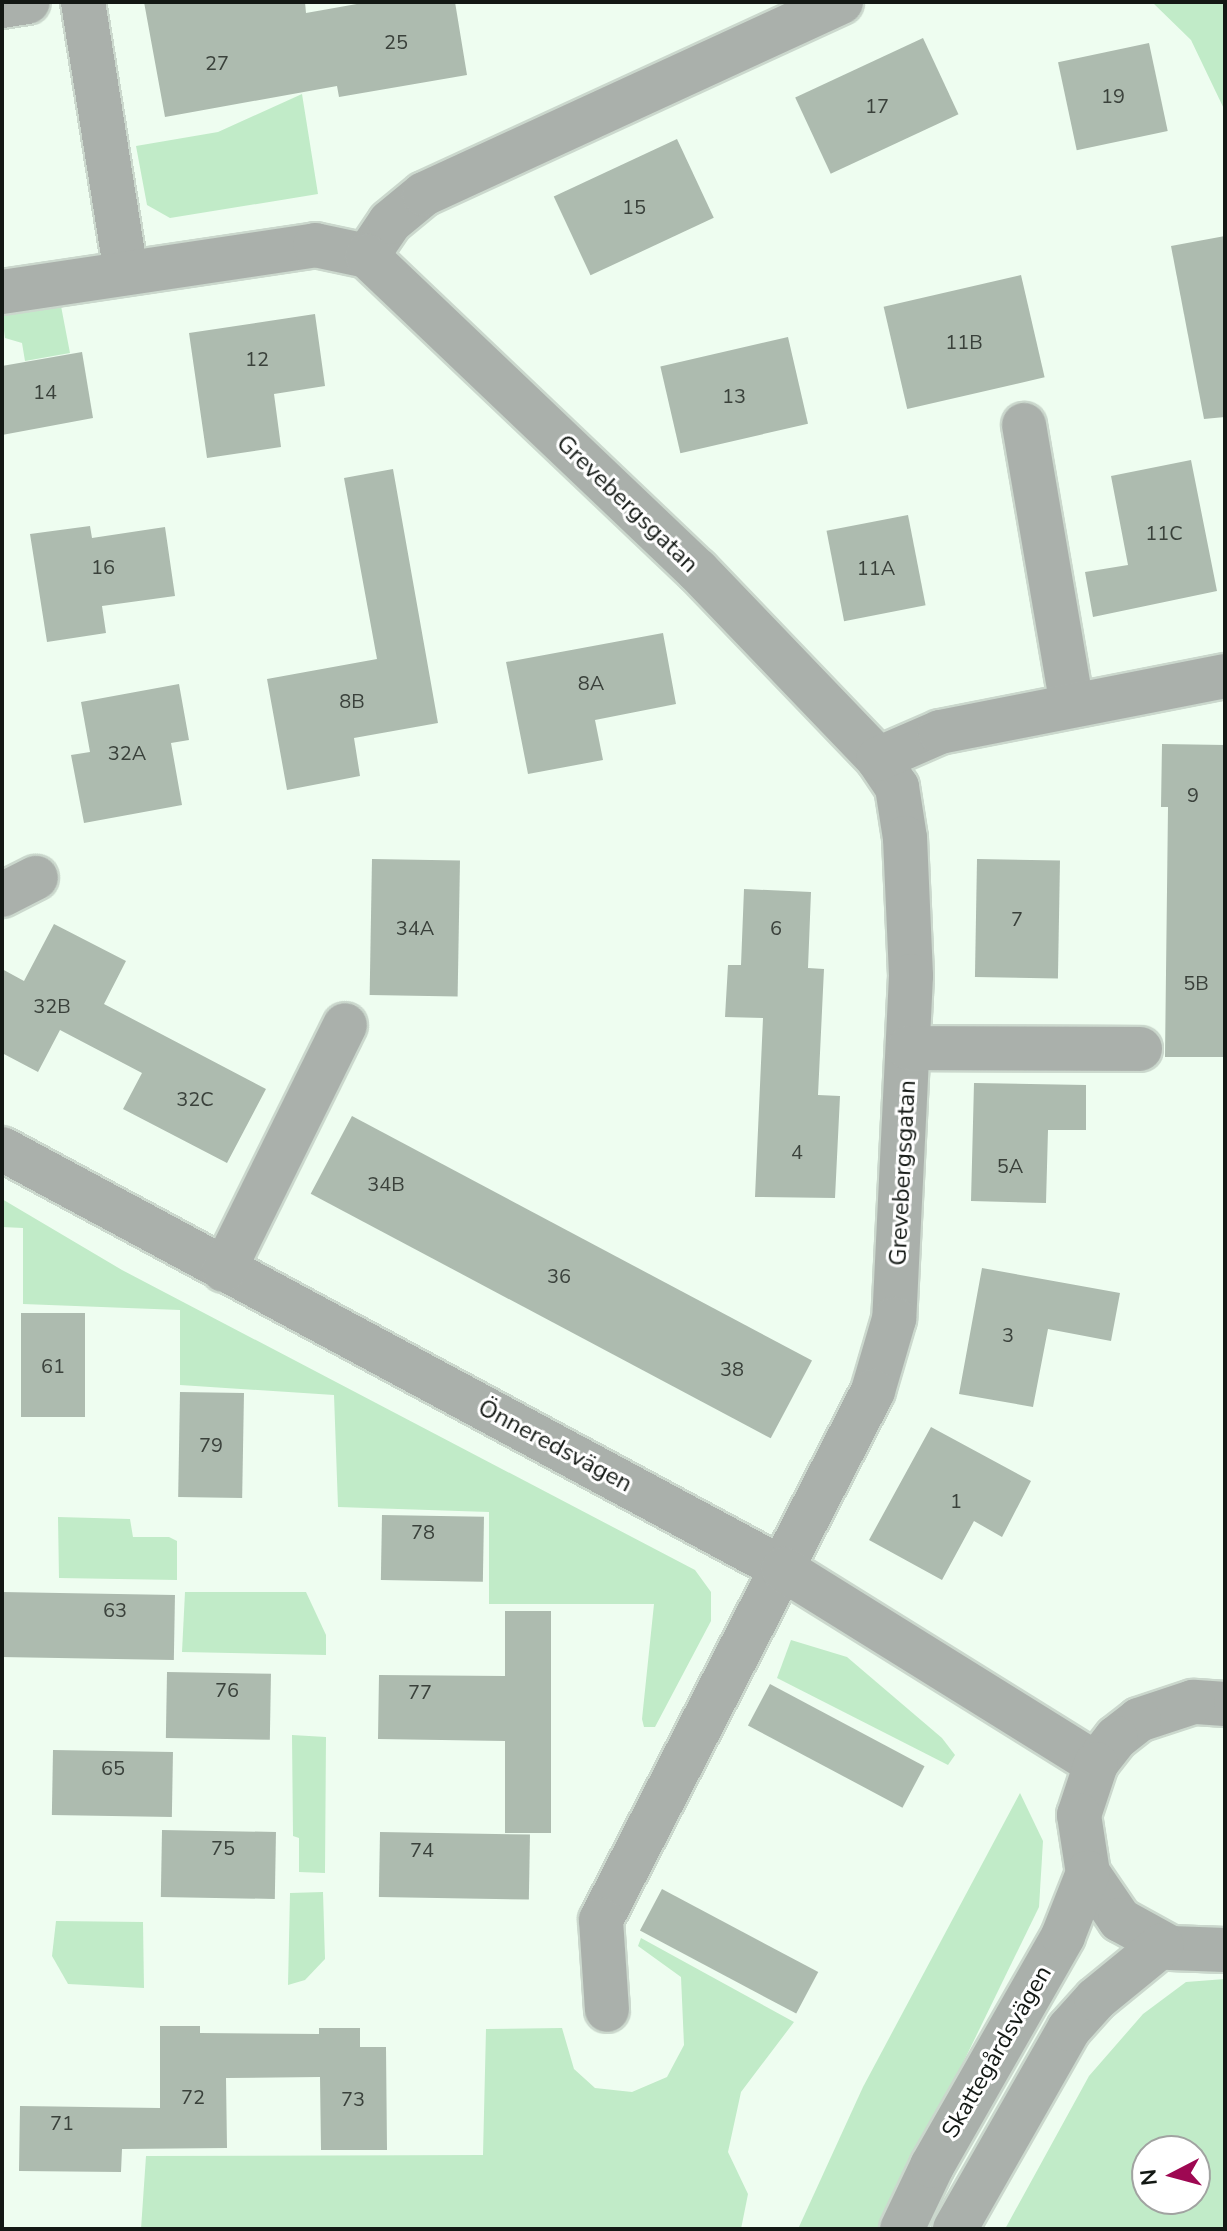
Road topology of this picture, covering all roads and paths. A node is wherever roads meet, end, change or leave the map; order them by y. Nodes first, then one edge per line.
1 (28, 2) edge
2 (83, 2) edge
3 (841, 2) edge
4 (2, 6) edge
5 (367, 256) junction
6 (126, 272) junction
7 (2, 292) edge
8 (1024, 425) dead end
9 (1225, 676) edge
10 (1072, 705) junction
11 (878, 759) junction
12 (345, 1025) dead end
13 (909, 1048) junction
14 (1140, 1049) dead end
15 (2, 1149) edge
16 (224, 1270) junction
17 (783, 1569) junction
18 (1225, 1703) edge
19 (1096, 1764) junction
20 (1088, 1873) junction
21 (1162, 1945) junction
22 (1225, 1950) edge
23 (607, 2010) dead end
24 (902, 2229) edge
25 (955, 2229) edge

1 - 4 street
2 - 6 street
3 - 5 street
5 - 6 street
5 - 11 street, Grevebergsgatan
6 - 7 street
8 - 10 street
9 - 10 street
10 - 11 street
11 - 13 street, Grevebergsgatan
12 - 16 street
13 - 14 street
13 - 17 street, Grevebergsgatan
15 - 16 street, Önneredsvägen
16 - 17 street, Önneredsvägen
17 - 19 street, Önneredsvägen
17 - 23 street, Grevebergsgatan
18 - 19 street
19 - 20 street
20 - 21 street
20 - 24 street, Skattegårdsvägen
21 - 22 street
21 - 25 street, Skattegårdsvägen

